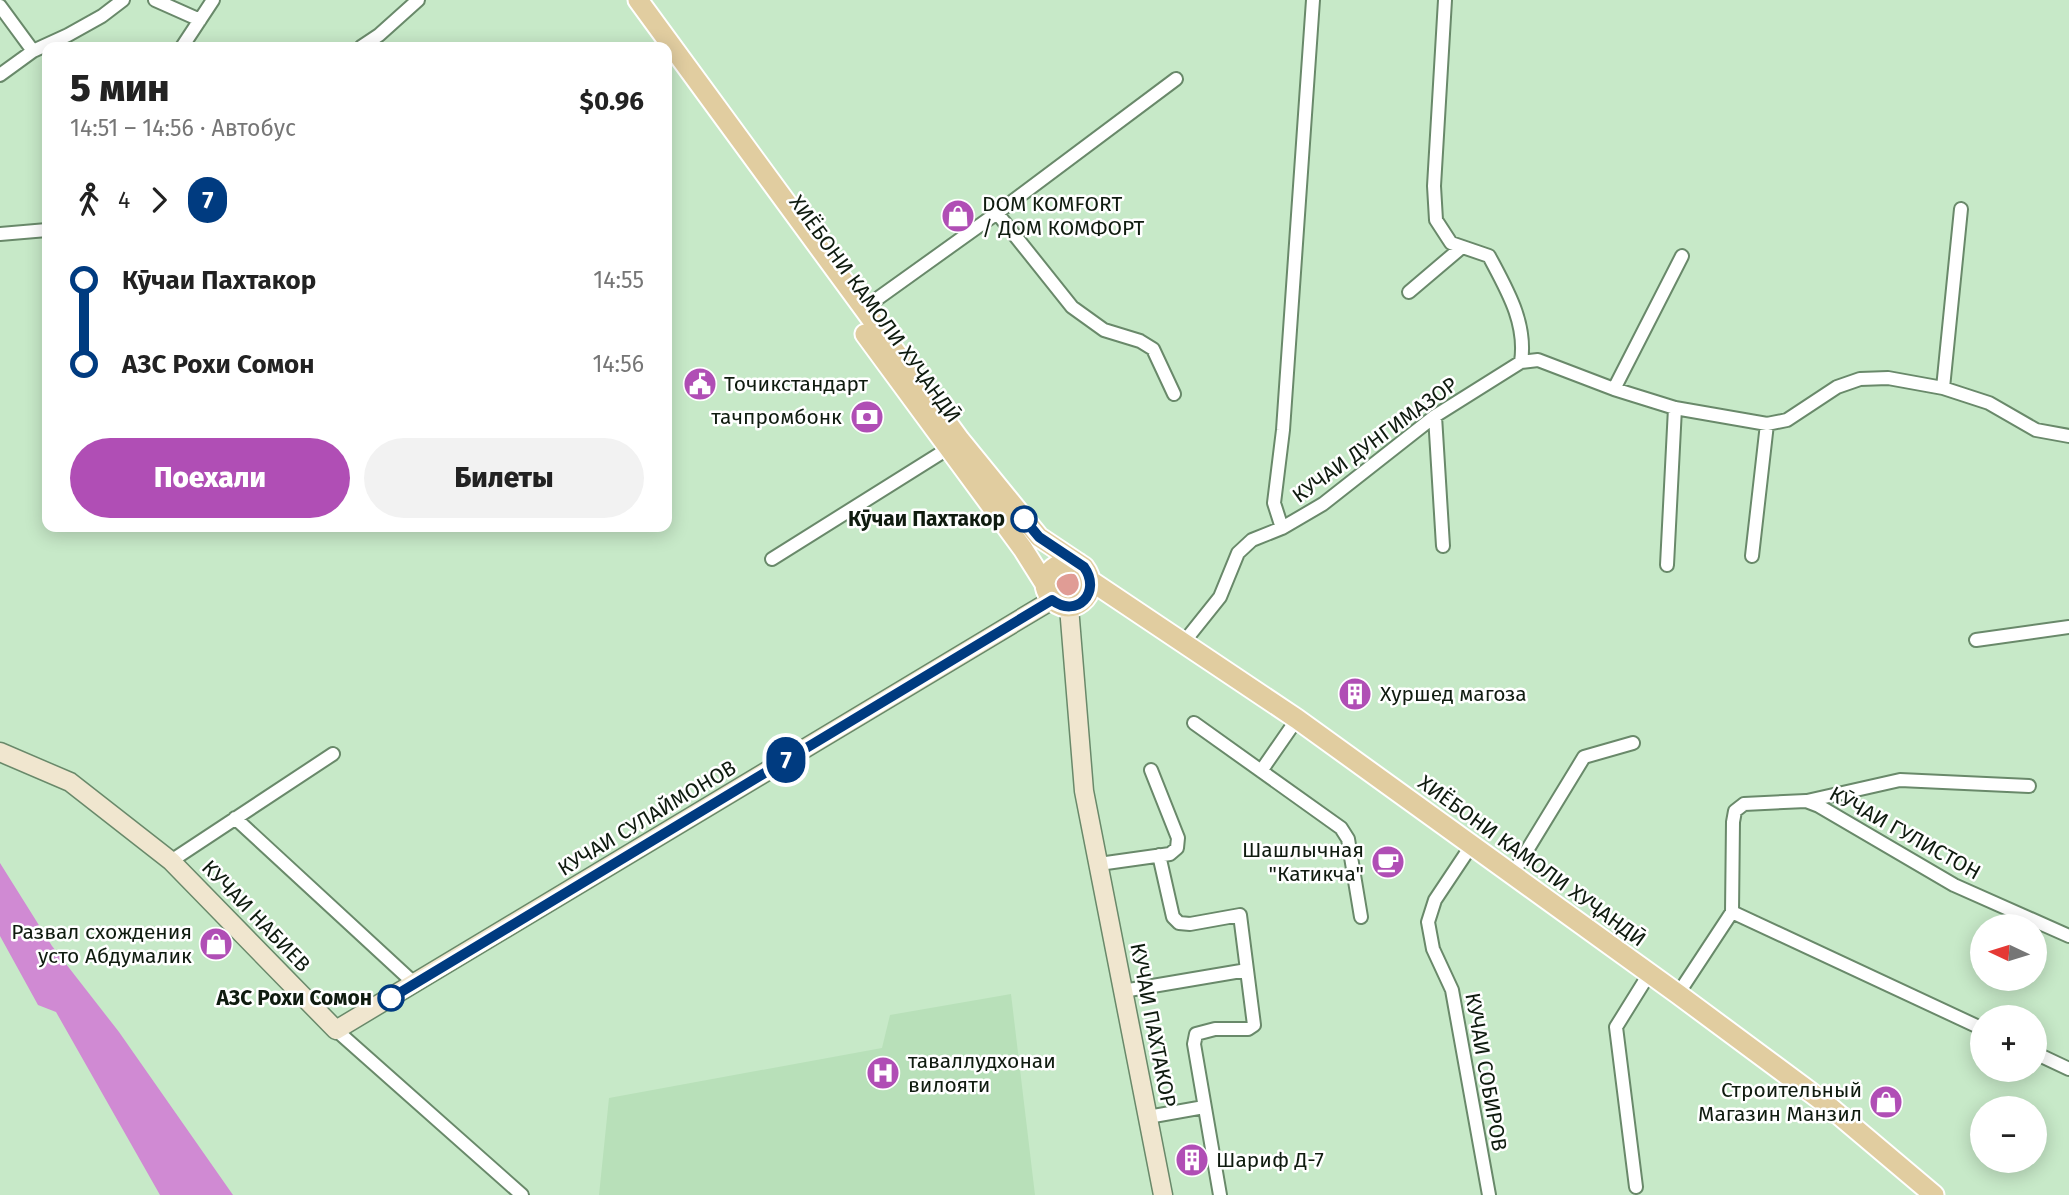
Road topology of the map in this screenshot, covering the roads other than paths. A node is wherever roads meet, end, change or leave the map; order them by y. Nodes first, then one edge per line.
1 (123, 0) edge
2 (155, 0) edge
3 (213, 0) edge
4 (418, 0) edge
5 (622, 0) edge
6 (638, 0) edge
7 (1313, 0) edge
8 (1445, 0) edge
9 (0, 6) edge
10 (200, 20) junction
11 (51, 42) edge
12 (185, 42) edge
13 (368, 42) edge
14 (653, 42) edge
15 (669, 42) edge
16 (42, 46) edge
17 (672, 47) edge
18 (33, 51) junction
19 (672, 68) edge
20 (0, 75) edge
21 (1176, 79) dead end
22 (1961, 209) dead end
23 (997, 213) junction
24 (42, 230) edge
25 (0, 234) edge
26 (1462, 247) junction
27 (1682, 256) dead end
28 (1409, 292) dead end
29 (863, 309) junction
30 (1521, 362) junction
31 (1943, 388) junction
32 (1614, 389) junction
33 (1174, 394) dead end
34 (1675, 408) junction
35 (1435, 416) junction
36 (1767, 424) junction
37 (2069, 436) edge
38 (954, 444) junction
39 (1282, 528) junction
40 (1443, 546) dead end
41 (1752, 556) dead end
42 (772, 559) dead end
43 (1077, 563) junction
44 (1667, 565) dead end
45 (1091, 581) junction
46 (1061, 599) junction
47 (1128, 603) junction
48 (2069, 627) edge
49 (1976, 640) dead end
50 (1184, 642) junction
51 (1297, 719) junction
52 (1194, 723) dead end
53 (1633, 743) dead end
54 (0, 752) edge
55 (334, 754) dead end
56 (1151, 770) dead end
57 (1261, 771) junction
58 (2029, 786) dead end
59 (1806, 802) junction
60 (235, 818) junction
61 (1471, 846) junction
62 (1159, 855) junction
63 (171, 861) junction
64 (1098, 864) junction
65 (1512, 875) junction
66 (1732, 912) junction
67 (1361, 917) dead end
68 (2069, 936) edge
69 (1247, 970) junction
70 (1648, 974) junction
71 (415, 984) junction
72 (1123, 991) junction
73 (1678, 994) junction
74 (1970, 1023) edge
75 (336, 1030) junction
76 (2047, 1059) edge
77 (2069, 1069) edge
78 (1204, 1107) junction
79 (1148, 1117) junction
80 (1636, 1186) dead end
81 (522, 1195) edge
82 (1163, 1195) edge
83 (1220, 1195) edge
84 (1489, 1195) edge
85 (1934, 1195) edge

1 - 11 street
2 - 10 street
3 - 10 street
4 - 13 street
5 - 14 main road
6 - 15 main road
7 - 39 street
8 - 26 street
9 - 18 street
10 - 12 street
16 - 18 street
17 - 29 main road
18 - 20 street
19 - 38 main road, ХИЁБОНИ КАМОЛИ ХУҶАНДӢ
21 - 23 street
22 - 31 street
23 - 29 street
23 - 33 street
24 - 25 street
26 - 28 street
26 - 30 street
27 - 32 street
29 - 38 main road
30 - 32 street
30 - 35 street, КУЧАИ ДУНГИМАЗОР
31 - 36 street
31 - 37 street
32 - 34 street
34 - 36 street
34 - 44 street
35 - 39 street, КУЧАИ ДУНГИМАЗОР
35 - 40 street
36 - 41 street
38 - 42 street
38 - 43 main road
38 - 46 main road, ХИЁБОНИ КАМОЛИ ХУҶАНДӢ
39 - 50 street, КУЧАИ ДУНГИМАЗОР
43 - 45 main road
43 - 46 main road
45 - 46 main road
45 - 47 main road, ХИЁБОНИ КАМОЛИ ХУҶАНДӢ
46 - 47 main road
46 - 64 main road, КУЧАИ ПАХТАКОР
46 - 71 main road, КУЧАИ СУЛАЙМОНОВ
47 - 50 main road, ХИЁБОНИ КАМОЛИ ХУҶАНДӢ
48 - 49 street
50 - 51 main road, ХИЁБОНИ КАМОЛИ ХУҶАНДӢ
51 - 57 street
51 - 61 main road, ХИЁБОНИ КАМОЛИ ХУҶАНДӢ
52 - 57 street
53 - 65 street
54 - 63 main road, КУЧАИ НАБИЕВ
55 - 60 street
56 - 62 street
57 - 67 street
58 - 59 street
59 - 66 street, КӮЧАИ ГУЛИСТОН
59 - 68 street, КӮЧАИ ГУЛИСТОН
60 - 63 street
60 - 71 street
61 - 65 main road, ХИЁБОНИ КАМОЛИ ХУҶАНДӢ
61 - 84 street, КУЧАИ СОБИРОВ
62 - 64 street
62 - 69 street, КУЧАИ ПАХТАКОР
63 - 75 main road, КУЧАИ НАБИЕВ
64 - 72 main road, КУЧАИ ПАХТАКОР
65 - 70 main road, ХИЁБОНИ КАМОЛИ ХУҶАНДӢ
66 - 73 street
66 - 74 street
69 - 72 street
69 - 78 street, КУЧАИ ПАХТАКОР
70 - 73 main road, ХИЁБОНИ КАМОЛИ ХУҶАНДӢ
70 - 80 street
71 - 75 main road, КУЧАИ СУЛАЙМОНОВ
72 - 79 main road, КУЧАИ ПАХТАКОР
73 - 85 main road, ХИЁБОНИ КАМОЛИ ХУҶАНДӢ
75 - 81 street, КУЧАИ НАБИЕВ
76 - 77 street
78 - 79 street
78 - 83 street, КУЧАИ ПАХТАКОР
79 - 82 main road, КУЧАИ ПАХТАКОР

